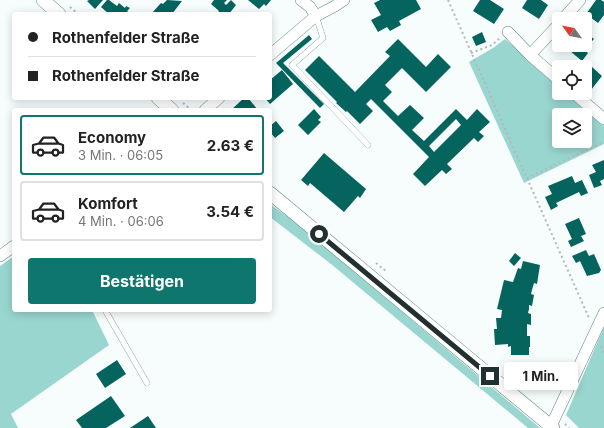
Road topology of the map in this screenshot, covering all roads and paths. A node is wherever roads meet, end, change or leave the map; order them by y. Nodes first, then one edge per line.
1 (43, 0) edge
2 (301, 0) edge
3 (344, 0) edge
4 (448, 0) edge
5 (580, 0) edge
6 (57, 12) edge
7 (569, 12) edge
8 (316, 16) junction
9 (552, 31) edge
10 (508, 32) joint
11 (272, 53) edge
12 (471, 53) junction
13 (530, 55) junction
14 (552, 74) edge
15 (160, 100) edge
16 (217, 100) edge
17 (582, 100) edge
18 (170, 108) edge
19 (207, 108) edge
20 (604, 119) edge
21 (604, 142) edge
22 (368, 144) dead end
23 (527, 178) junction
24 (272, 195) edge
25 (12, 247) edge
26 (0, 256) edge
27 (106, 312) edge
28 (604, 314) edge
29 (596, 333) junction
30 (604, 354) edge
31 (147, 383) dead end
32 (551, 427) edge

1 - 6 street
2 - 8 street
3 - 8 street
4 - 12 path
5 - 7 street
8 - 11 street
8 - 22 lane
9 - 13 street
10 - 12 path
10 - 13 street
12 - 23 path
13 - 14 street
15 - 18 street
16 - 19 street
17 - 20 street
21 - 23 path
23 - 29 path
24 - 32 street
25 - 26 street
27 - 31 lane
28 - 29 street
29 - 30 path
29 - 32 street

